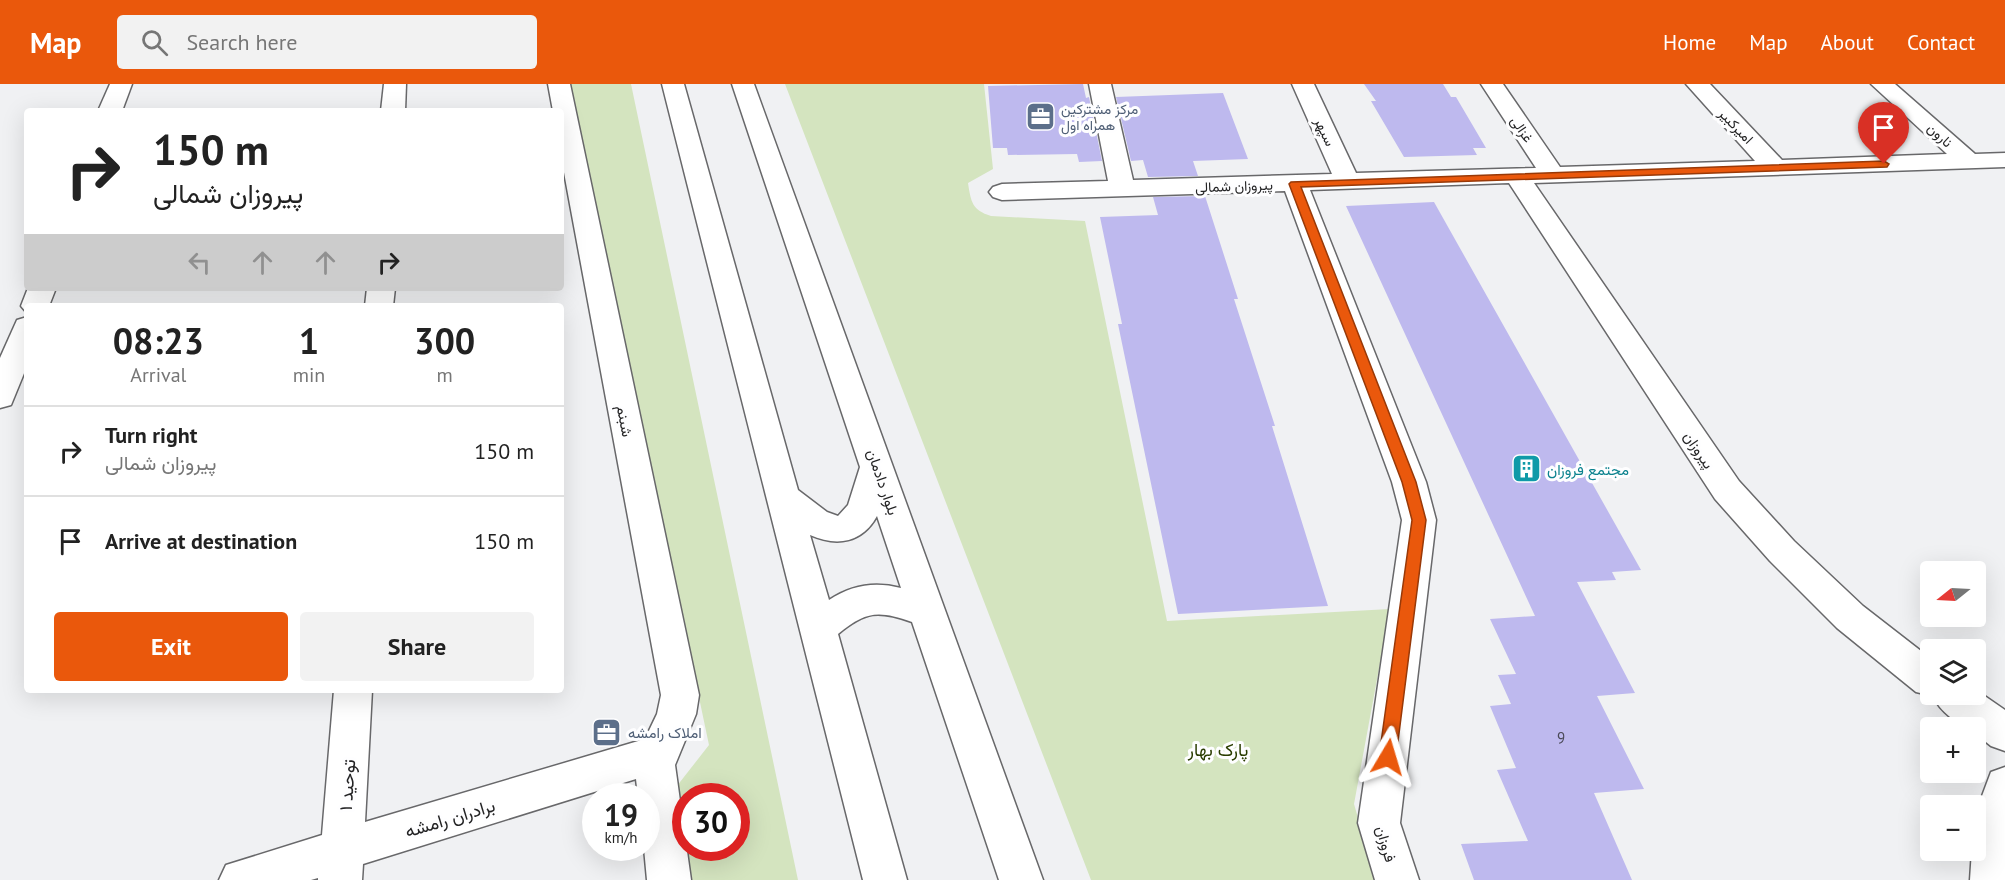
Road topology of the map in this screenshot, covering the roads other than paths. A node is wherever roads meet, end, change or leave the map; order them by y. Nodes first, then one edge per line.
1 (121, 84) edge
2 (395, 84) edge
3 (559, 84) edge
4 (673, 84) edge
5 (743, 84) edge
6 (1100, 84) edge
7 (1303, 84) edge
8 (1492, 84) edge
9 (1696, 84) edge
10 (1882, 84) edge
11 (111, 108) edge
12 (393, 108) edge
13 (564, 108) edge
14 (564, 109) edge
15 (2005, 160) edge
16 (1970, 162) junction
17 (1776, 168) junction
18 (1552, 174) junction
19 (1517, 176) junction
20 (1347, 180) junction
21 (1295, 184) junction
22 (1122, 189) junction
23 (1002, 192) dead end
24 (24, 335) edge
25 (0, 397) edge
26 (877, 465) junction
27 (784, 498) junction
28 (928, 612) junction
29 (819, 628) junction
30 (1920, 672) edge
31 (353, 693) edge
32 (1966, 705) edge
33 (2005, 733) edge
34 (658, 754) junction
35 (2005, 786) edge
36 (341, 865) edge
37 (241, 880) edge
38 (669, 880) edge
39 (885, 880) edge
40 (1021, 880) edge
41 (1397, 880) edge
42 (1992, 880) edge

1 - 11 street
2 - 12 street
3 - 13 street, شبنم
4 - 27 street
5 - 26 street, بلوار دادمان
6 - 22 street
7 - 20 street, سپهر
8 - 18 street, غزالی
9 - 17 street, امیرکبیر
10 - 16 street, نارون
14 - 34 street, شبنم
15 - 16 street, پیروزان شمالی
16 - 17 street, پیروزان شمالی
17 - 18 street, پیروزان شمالی
18 - 19 street, پیروزان شمالی
19 - 20 street, پیروزان شمالی
19 - 30 street, پیروزان
20 - 21 street, پیروزان شمالی
21 - 22 street, پیروزان شمالی
21 - 41 street, فروزان
22 - 23 street, پیروزان شمالی
24 - 25 street
26 - 27 street
26 - 28 street, بلوار دادمان
27 - 29 street
28 - 29 street
28 - 40 street, بلوار دادمان
29 - 39 street
31 - 36 street, توحید ۱
32 - 33 street
34 - 36 street, برادران رامشه
34 - 38 street
35 - 42 street
36 - 37 street, برادران رامشه

